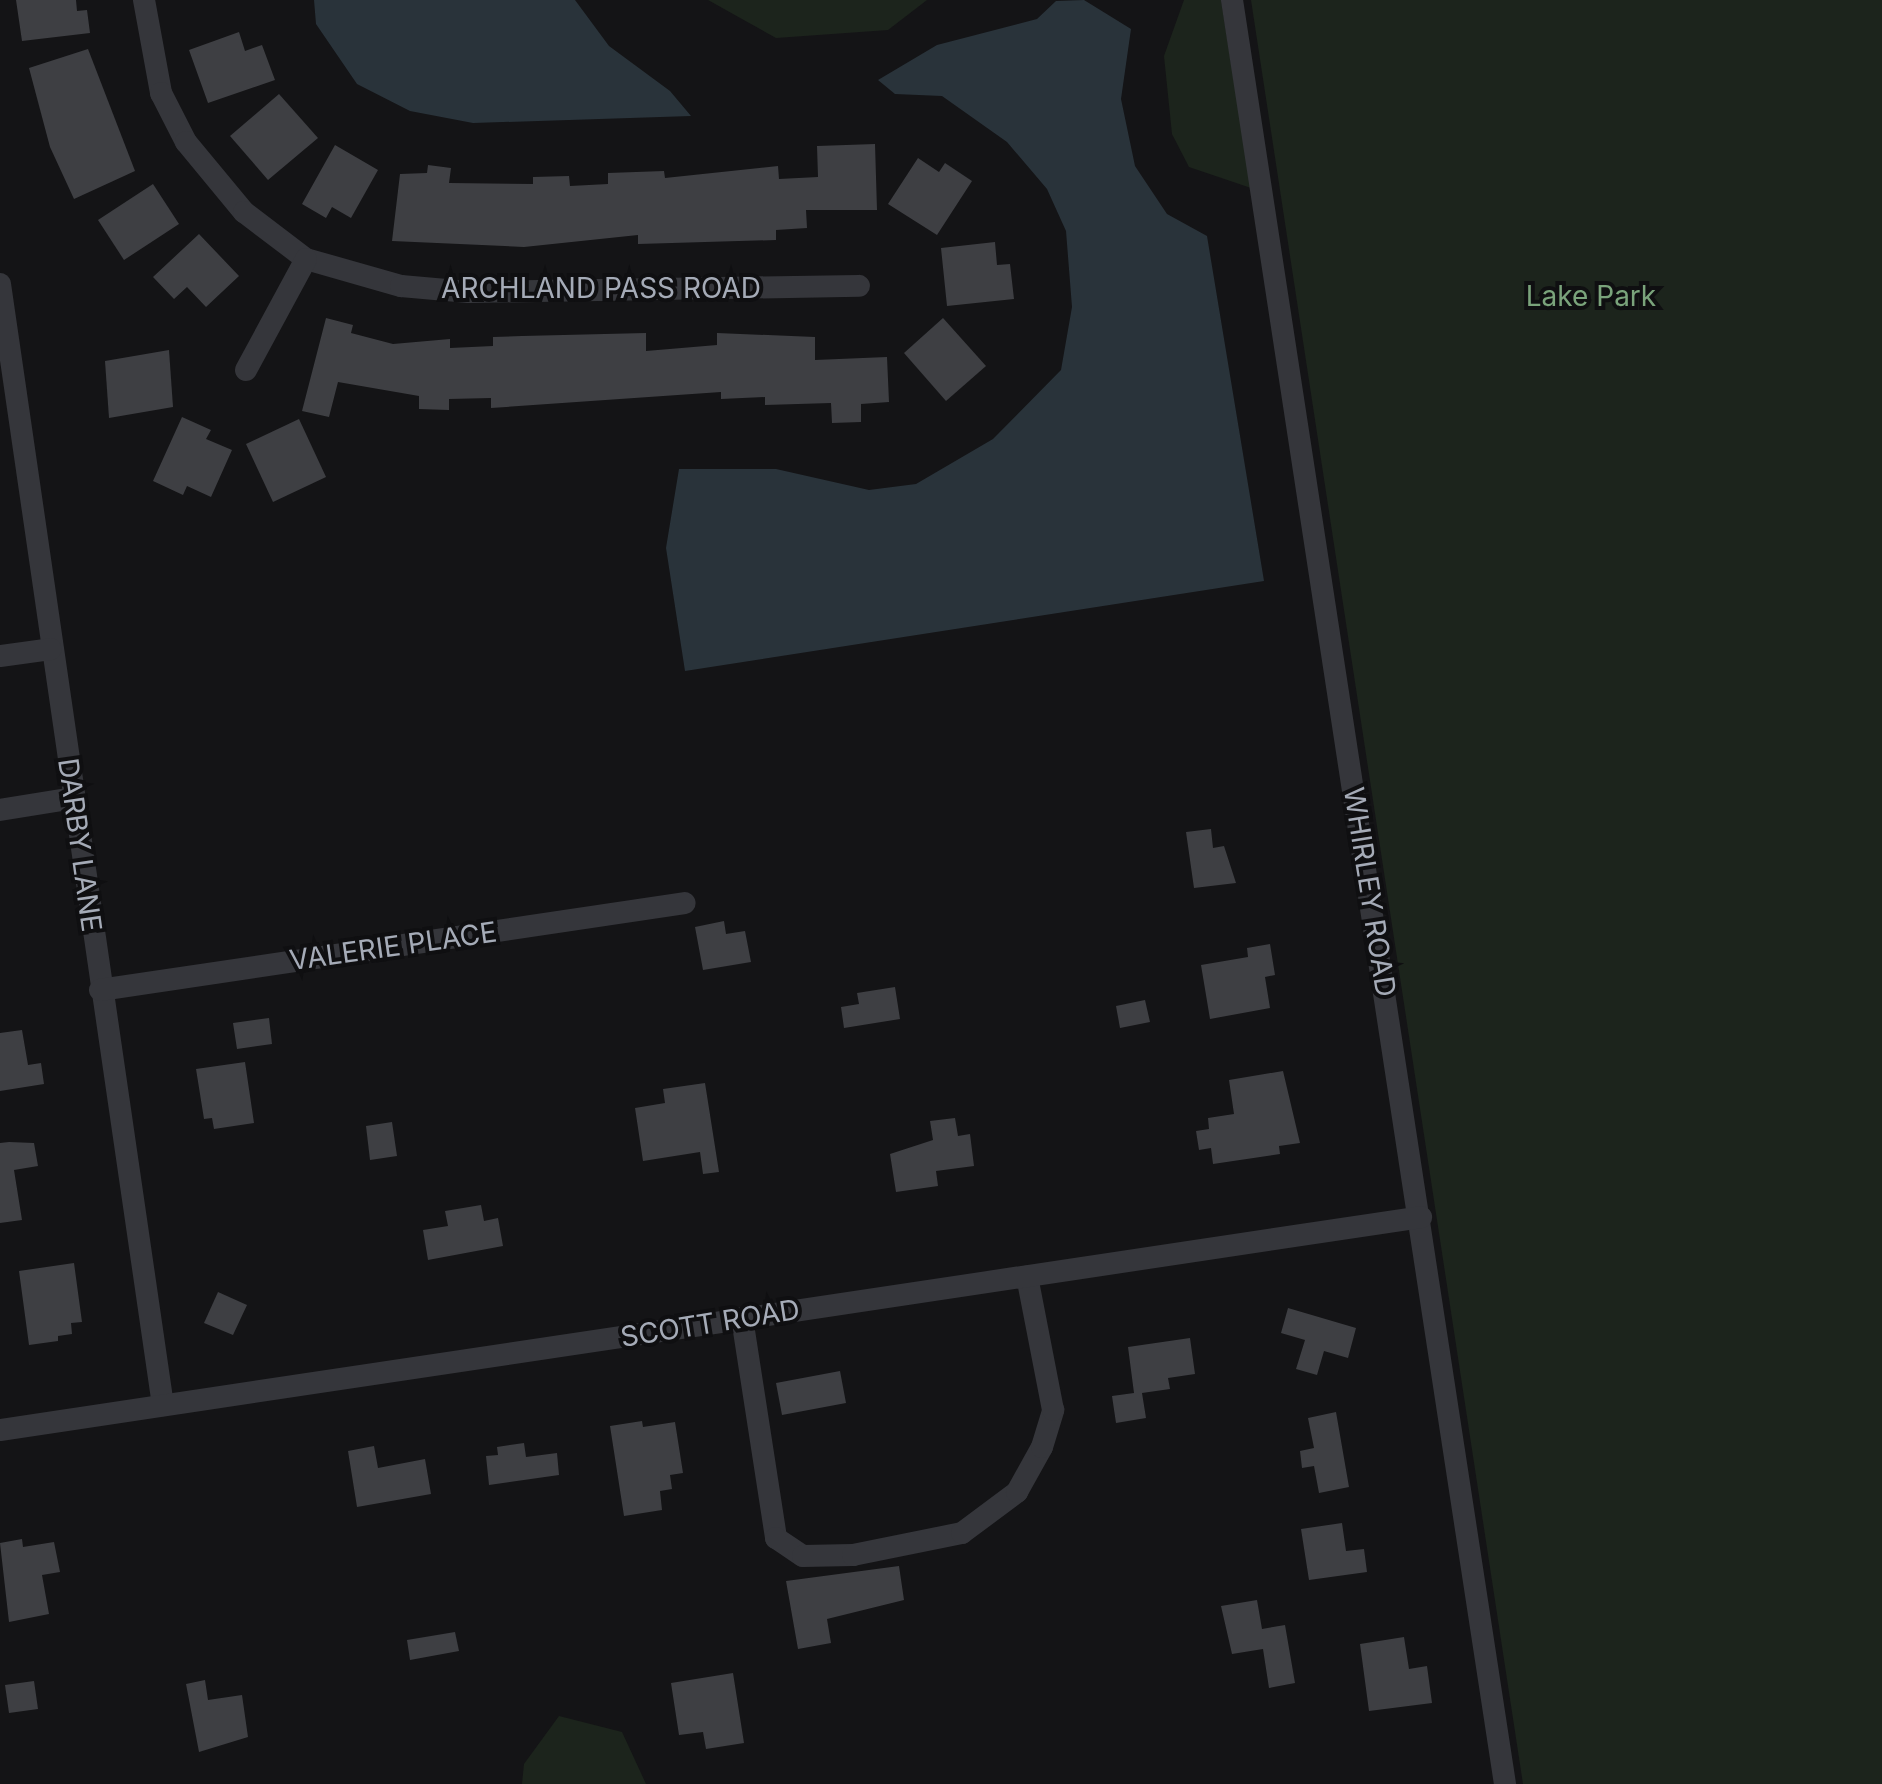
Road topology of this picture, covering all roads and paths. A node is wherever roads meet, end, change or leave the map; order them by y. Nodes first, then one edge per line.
1 (144, 0) edge
2 (1232, 0) edge
3 (306, 260) junction
4 (0, 284) edge
5 (859, 286) dead end
6 (246, 370) dead end
7 (52, 648) junction
8 (0, 656) edge
9 (73, 798) junction
10 (0, 810) edge
11 (686, 903) dead end
12 (100, 990) junction
13 (1421, 1216) junction
14 (1027, 1276) junction
15 (742, 1318) junction
16 (162, 1405) junction
17 (0, 1430) edge
18 (1505, 1784) edge

1 - 3 street, ARCHLAND PASS ROAD
2 - 13 street, WHIRLEY ROAD
3 - 5 street, ARCHLAND PASS ROAD
3 - 6 street
4 - 7 street, DARBY LANE
7 - 8 street
7 - 9 street, DARBY LANE
9 - 10 street
9 - 12 street, DARBY LANE
11 - 12 street, VALERIE PLACE
12 - 16 street, DARBY LANE
13 - 14 street, SCOTT ROAD
13 - 18 street, WHIRLEY ROAD
14 - 15 street, SCOTT ROAD
14 - 15 street
15 - 16 street, SCOTT ROAD
16 - 17 street, SCOTT ROAD

